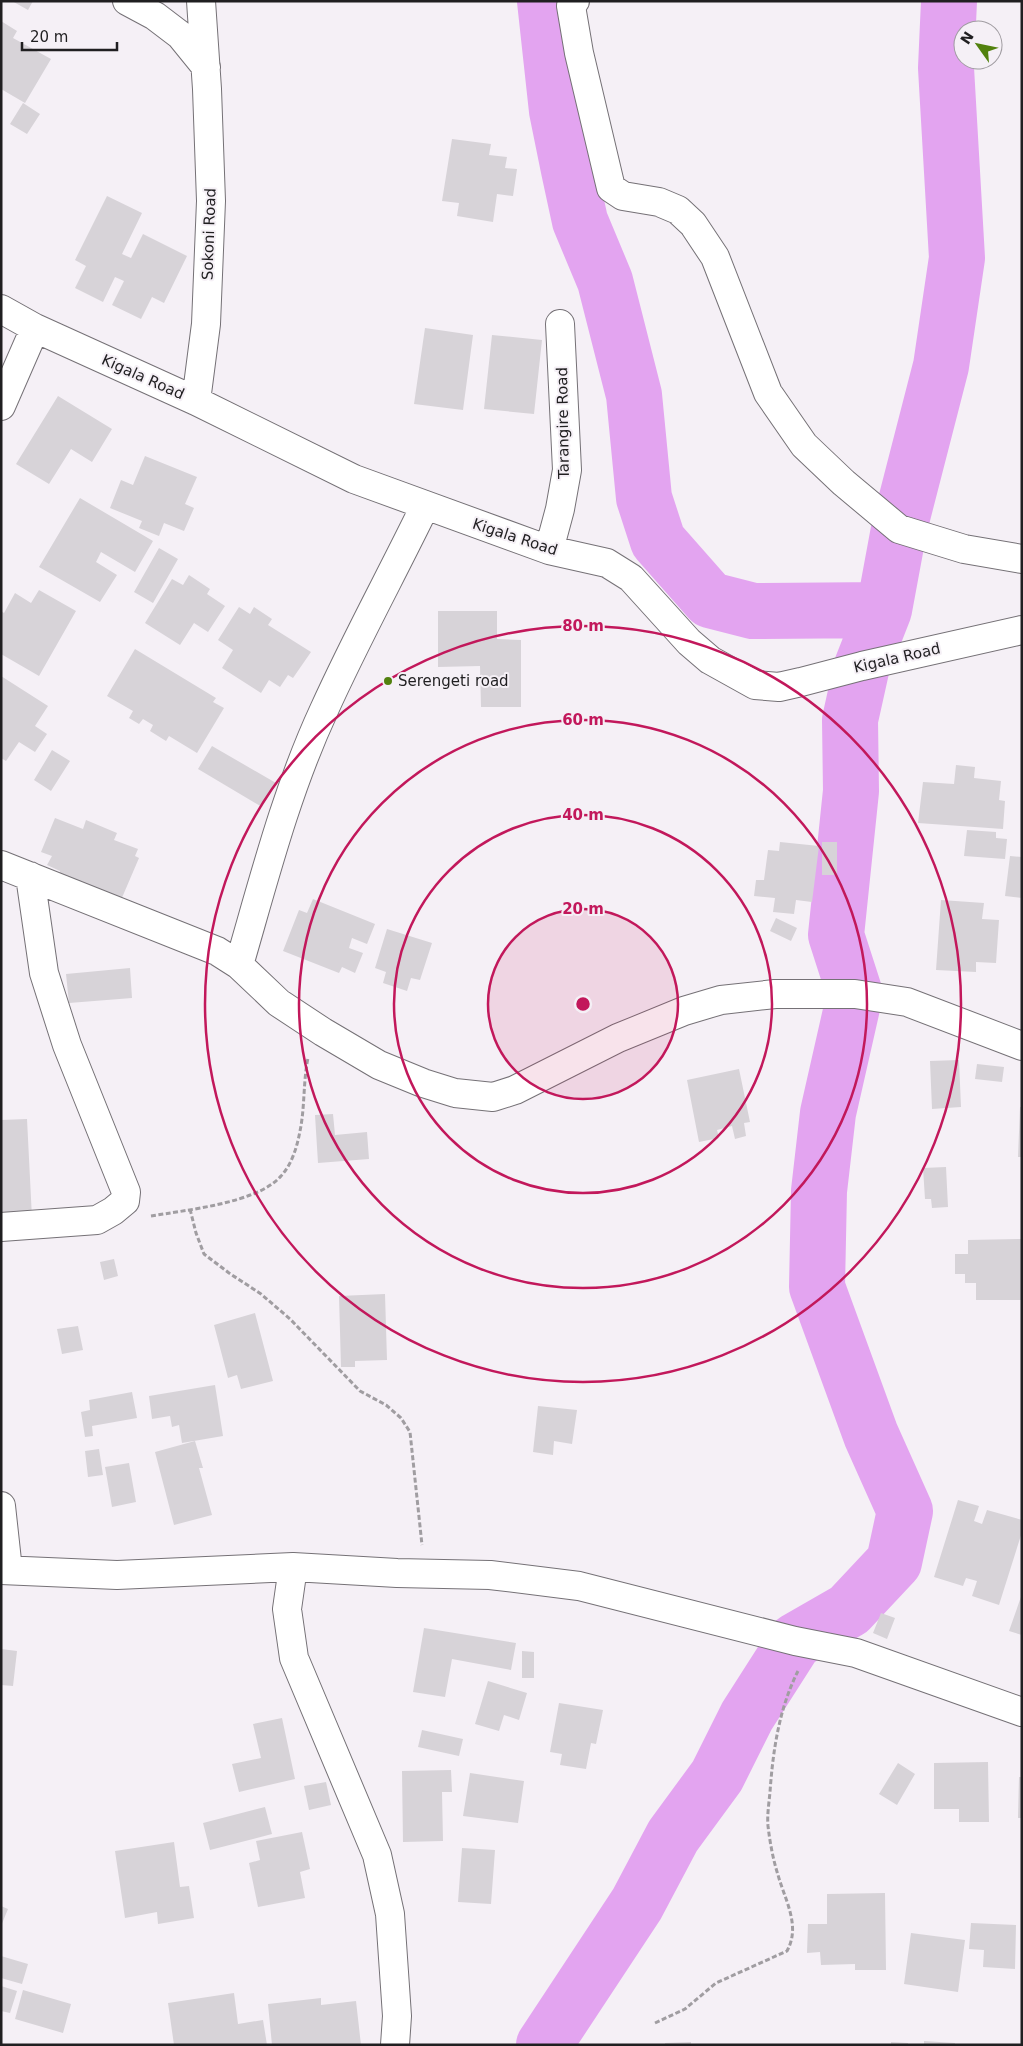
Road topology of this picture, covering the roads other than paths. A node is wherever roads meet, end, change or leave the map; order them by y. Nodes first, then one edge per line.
1 (127, 1) edge
2 (201, 1) edge
3 (572, 3) edge
4 (206, 67) junction
5 (1, 309) edge
6 (560, 324) dead end
7 (35, 328) junction
8 (196, 401) junction
9 (1, 406) edge
10 (426, 506) junction
11 (549, 550) junction
12 (1022, 559) edge
13 (1022, 630) edge
14 (1, 865) edge
15 (30, 876) junction
16 (239, 965) junction
17 (907, 1002) junction
18 (1022, 1033) edge
19 (1022, 1046) edge
20 (1, 1228) edge
21 (1, 1506) edge
22 (292, 1567) junction
23 (5, 1570) edge
24 (1022, 1712) edge
25 (395, 2045) edge

1 - 4 street
2 - 4 street, Sokoni Road
3 - 12 street
4 - 8 street, Sokoni Road
5 - 7 street, Kigala Road
6 - 11 street, Tarangire Road
7 - 8 street, Kigala Road
7 - 9 street
8 - 10 street, Kigala Road
10 - 11 street, Kigala Road
10 - 16 street
11 - 13 street, Kigala Road
14 - 15 street
15 - 16 street
15 - 20 street
16 - 17 street
17 - 18 street
17 - 19 street
21 - 23 street
22 - 23 street
22 - 24 street
22 - 25 street

